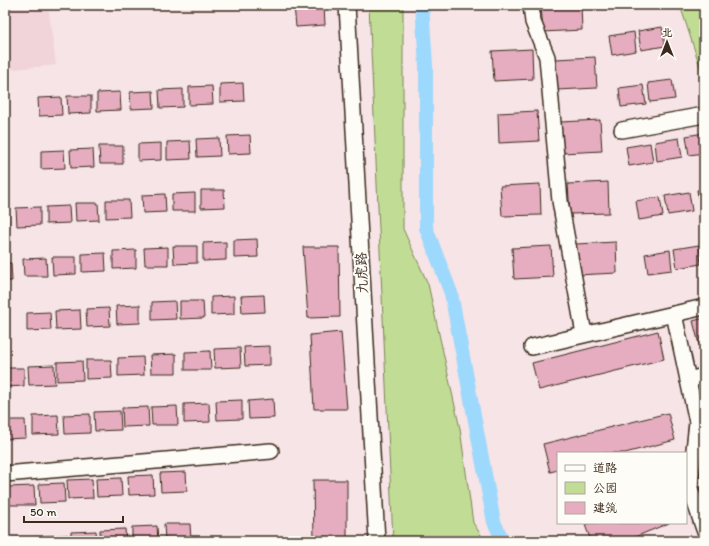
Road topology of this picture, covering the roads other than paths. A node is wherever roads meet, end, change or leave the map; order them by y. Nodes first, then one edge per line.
1 (347, 5) edge
2 (532, 5) edge
3 (704, 115) edge
4 (622, 130) dead end
5 (704, 307) edge
6 (674, 314) junction
7 (584, 334) junction
8 (532, 347) dead end
9 (704, 376) edge
10 (688, 380) junction
11 (270, 451) dead end
12 (5, 474) edge
13 (704, 529) edge
14 (377, 541) edge

1 - 14 street, 九虎路
2 - 7 street
3 - 4 street
5 - 6 street
6 - 7 street
6 - 10 street
7 - 8 street
9 - 10 street
10 - 13 street
11 - 12 street

